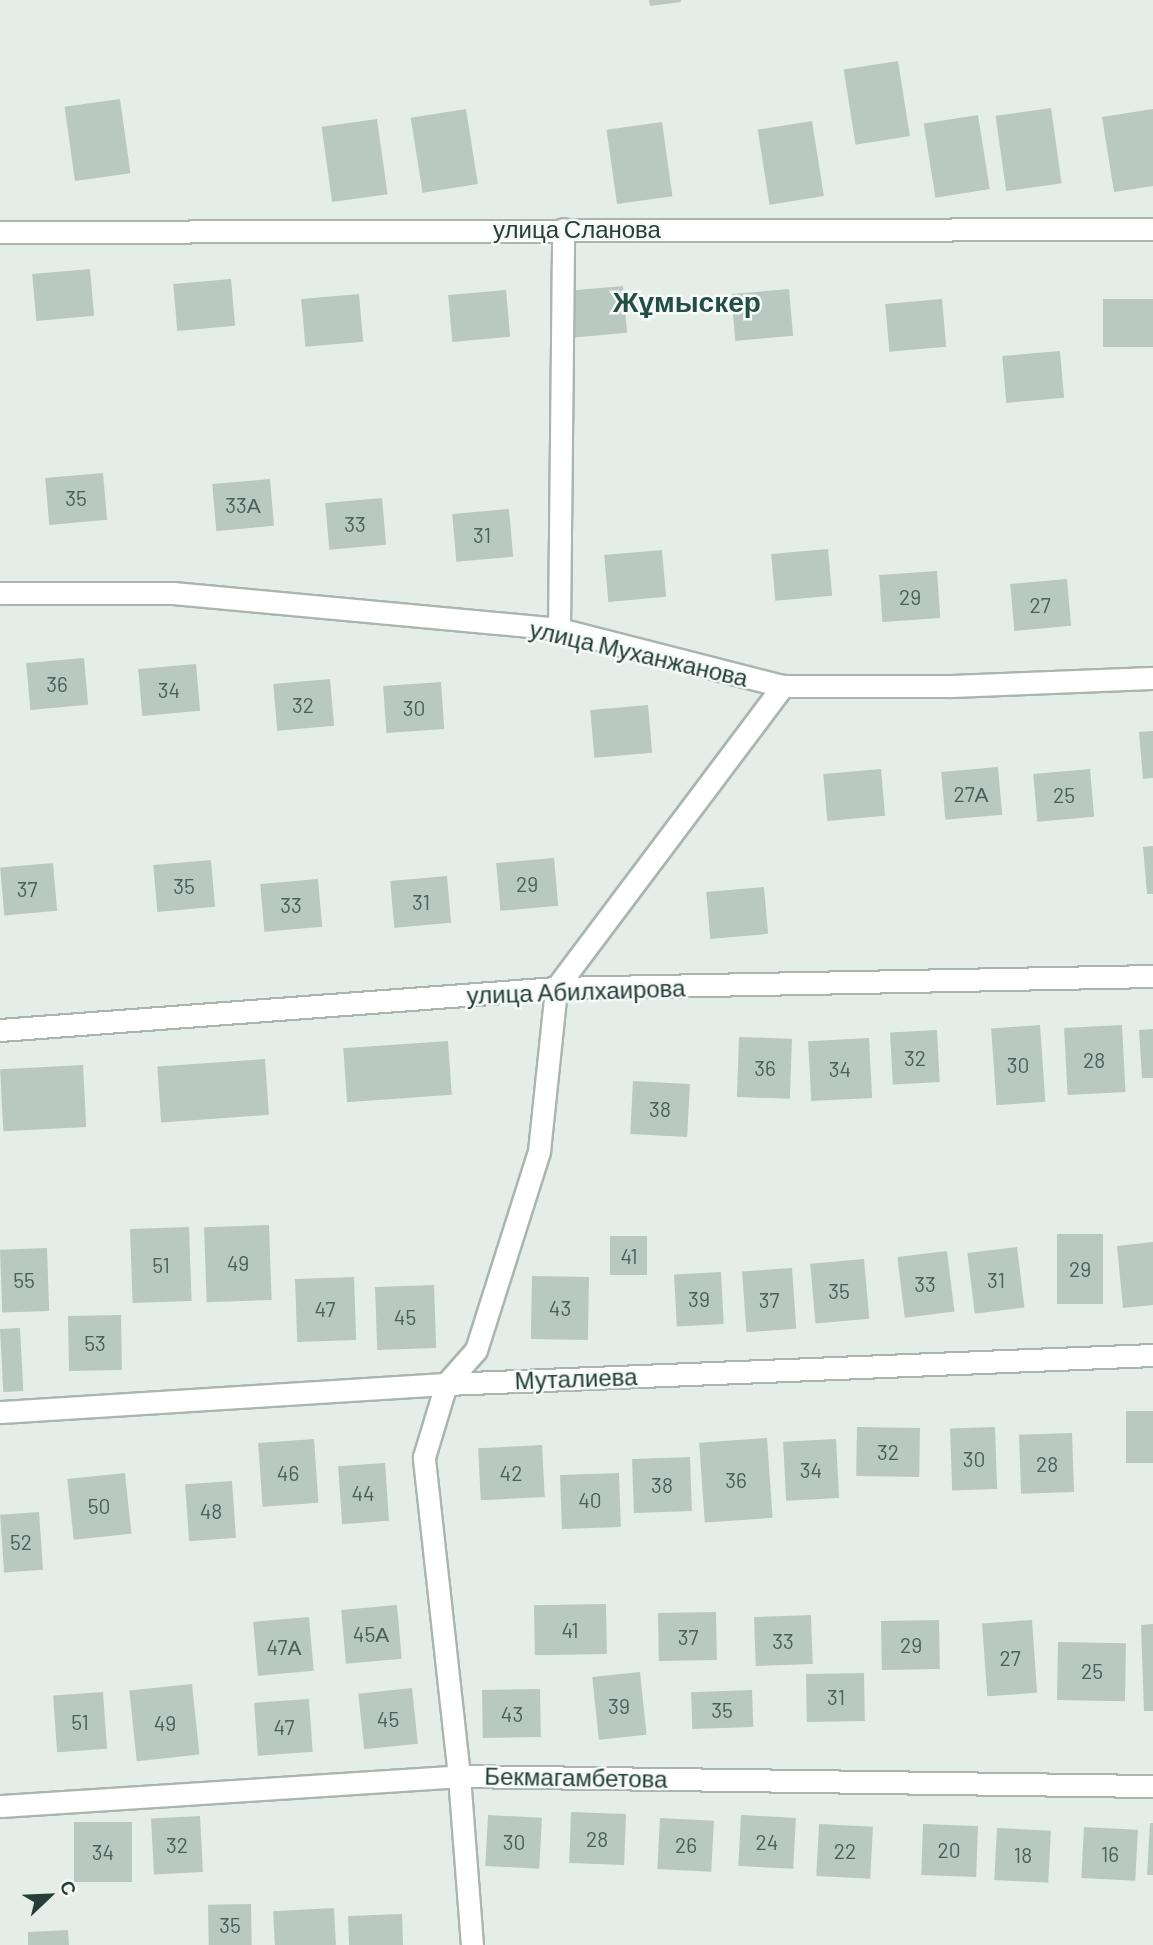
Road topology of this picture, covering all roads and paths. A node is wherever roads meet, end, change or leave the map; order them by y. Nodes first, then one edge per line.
1 (563, 229) junction
2 (1153, 229) edge
3 (0, 232) edge
4 (0, 593) edge
5 (559, 629) junction
6 (1153, 678) edge
7 (783, 686) junction
8 (1153, 976) edge
9 (556, 988) junction
10 (0, 1030) edge
11 (1153, 1355) edge
12 (446, 1384) junction
13 (0, 1412) edge
14 (459, 1776) junction
15 (1153, 1786) edge
16 (0, 1806) edge
17 (472, 1945) edge

1 - 2 street, улица Сланова
1 - 3 street, улица Сланова
1 - 5 street
4 - 5 street, улица Муханжанова
5 - 7 street, улица Муханжанова
6 - 7 street, улица Муханжанова
7 - 9 street
8 - 9 street, улица Абилхаирова
9 - 10 street, улица Абилхаирова
9 - 12 street
11 - 12 street, Муталиева
12 - 13 street, Муталиева
12 - 14 street
14 - 15 street, Бекмагамбетова
14 - 16 street, Бекмагамбетова
14 - 17 street

